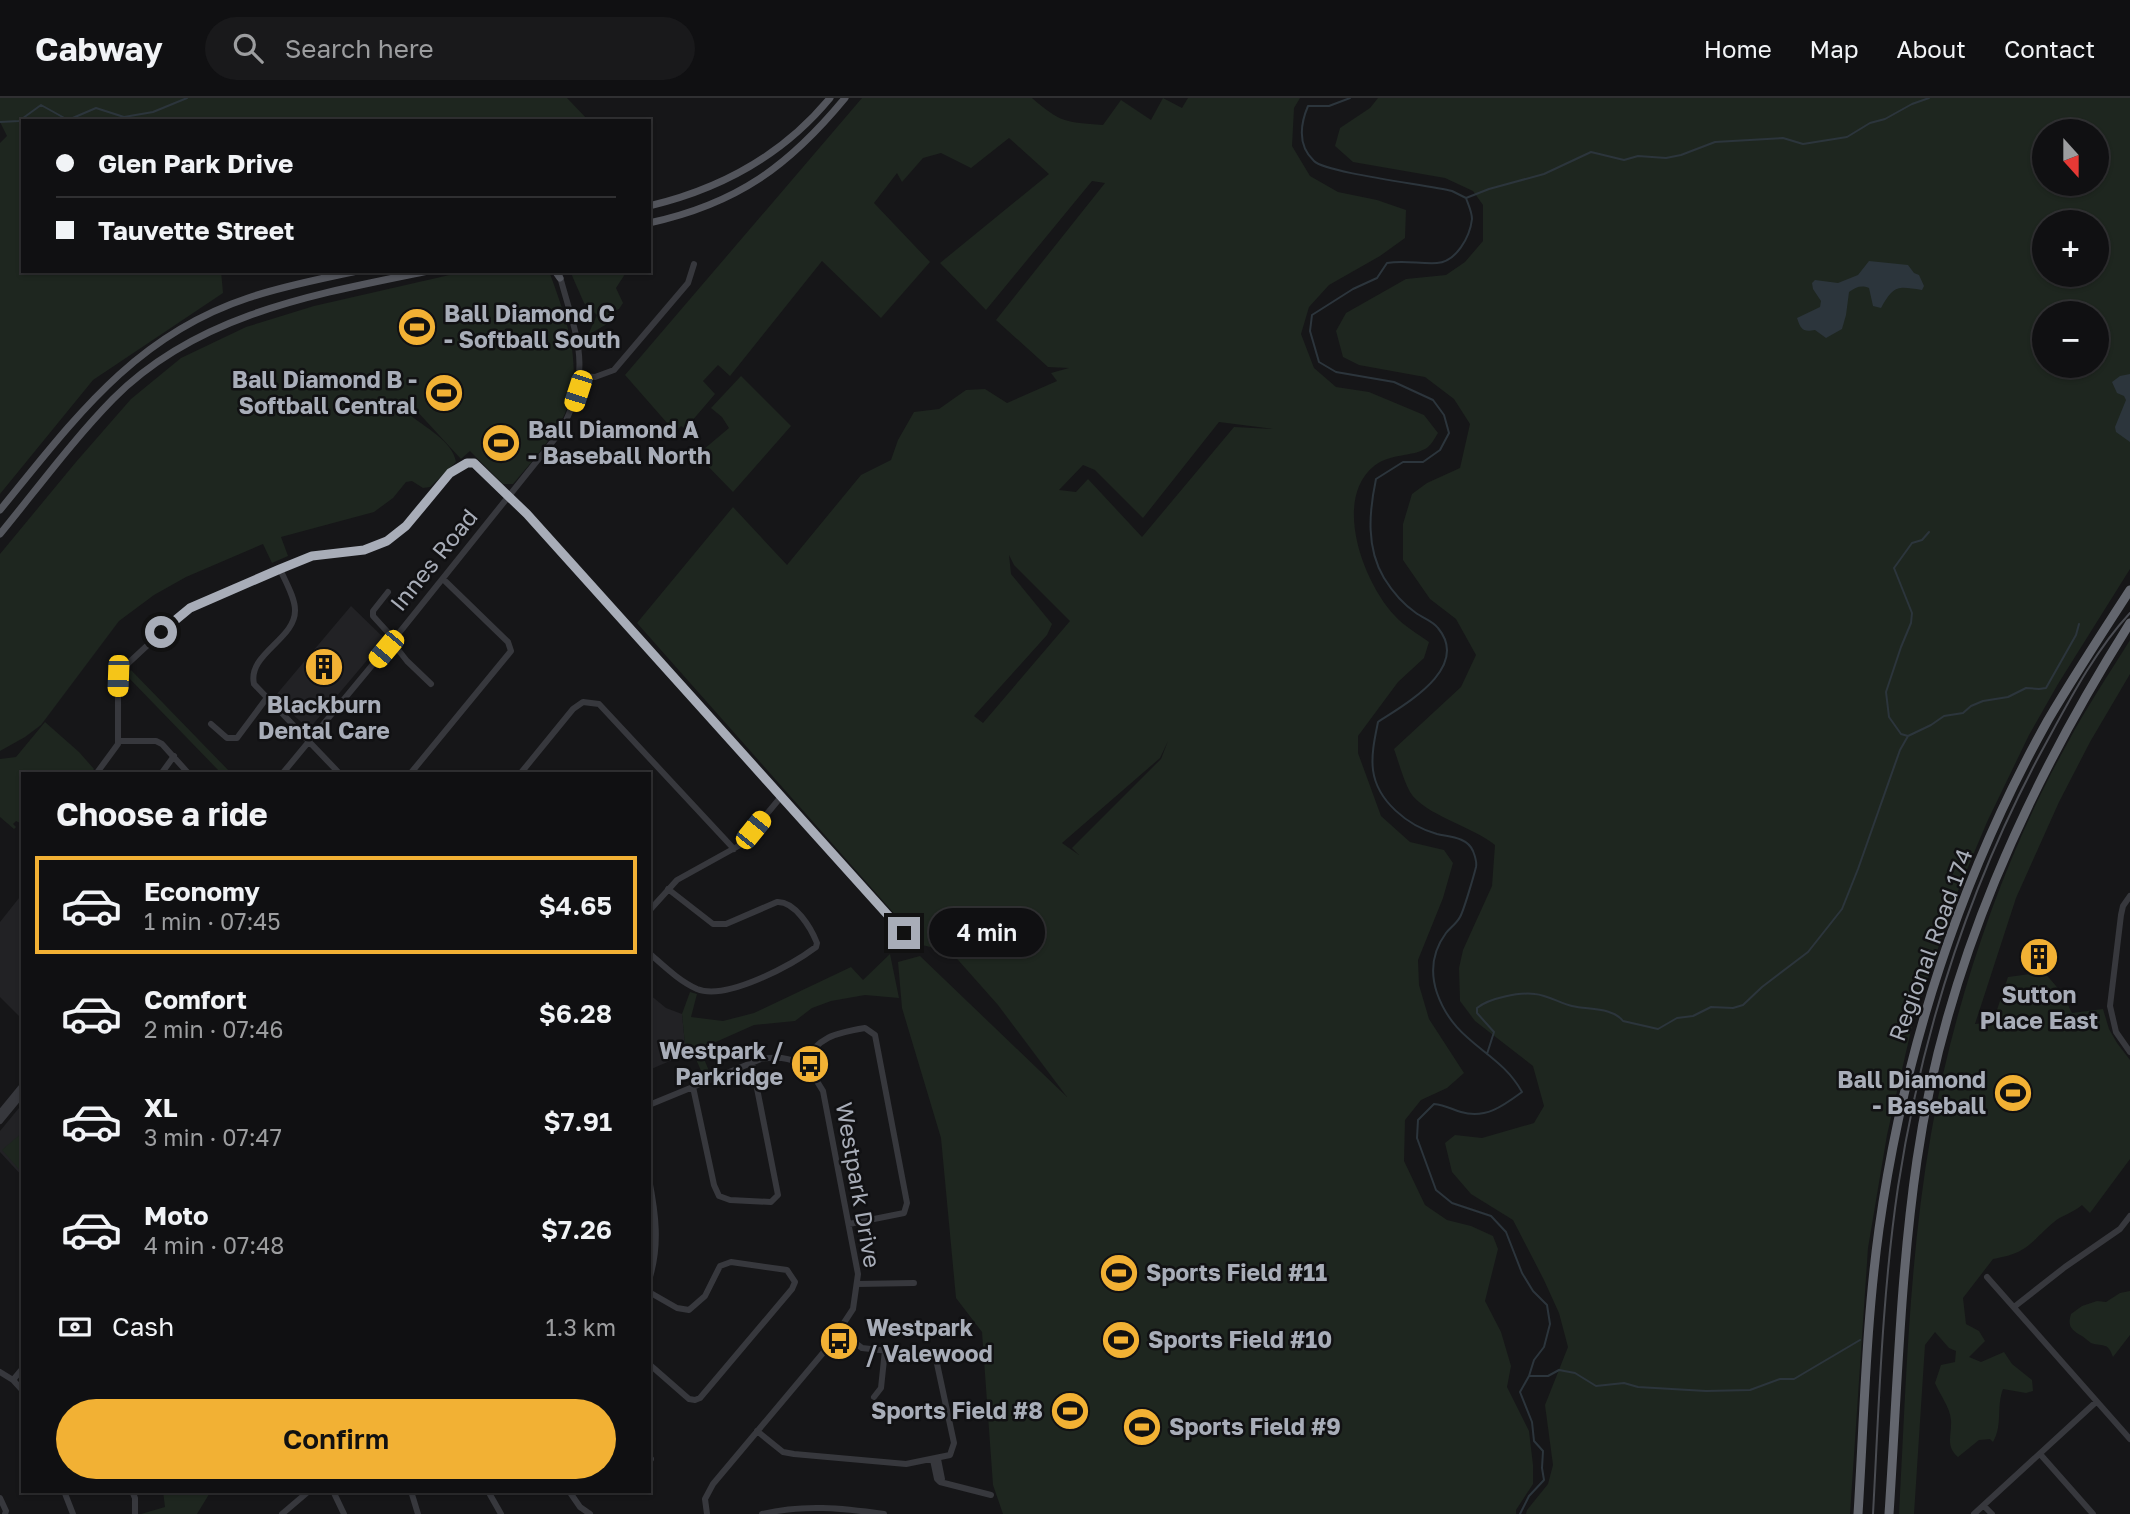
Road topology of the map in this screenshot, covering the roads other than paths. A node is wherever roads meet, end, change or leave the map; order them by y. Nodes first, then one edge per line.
1 (830, 98) edge
2 (845, 98) edge
3 (651, 205) edge
4 (651, 222) edge
5 (694, 264) dead end
6 (349, 273) edge
7 (419, 273) edge
8 (558, 273) edge
9 (581, 376) junction
10 (509, 497) junction
11 (0, 510) edge
12 (0, 534) edge
13 (280, 569) junction
14 (443, 579) junction
15 (2130, 590) edge
16 (388, 592) dead end
17 (2130, 623) edge
18 (393, 640) junction
19 (430, 684) dead end
20 (266, 699) junction
21 (211, 724) dead end
22 (118, 741) junction
23 (309, 741) junction
24 (174, 756) junction
25 (97, 772) edge
26 (162, 772) edge
27 (187, 772) edge
28 (284, 772) edge
29 (338, 772) edge
30 (412, 772) edge
31 (522, 772) edge
32 (780, 798) junction
33 (734, 849) junction
34 (668, 889) junction
35 (2130, 896) edge
36 (651, 909) edge
37 (911, 940) dead end
38 (651, 955) edge
39 (2130, 1052) edge
40 (752, 1062) junction
41 (802, 1064) junction
42 (21, 1087) edge
43 (693, 1087) junction
44 (21, 1095) edge
45 (651, 1104) edge
46 (0, 1113) edge
47 (0, 1121) edge
48 (651, 1189) edge
49 (2130, 1216) edge
50 (849, 1224) junction
51 (651, 1273) edge
52 (1987, 1277) dead end
53 (914, 1283) dead end
54 (857, 1284) junction
55 (651, 1293) edge
56 (2014, 1307) junction
57 (839, 1331) junction
58 (885, 1350) junction
59 (651, 1366) edge
60 (21, 1370) edge
61 (0, 1372) edge
62 (13, 1380) junction
63 (21, 1389) edge
64 (874, 1397) dead end
65 (2096, 1402) junction
66 (757, 1431) junction
67 (2130, 1439) edge
68 (2040, 1454) junction
69 (936, 1459) junction
70 (65, 1493) edge
71 (133, 1493) edge
72 (307, 1493) edge
73 (335, 1493) edge
74 (412, 1493) edge
75 (489, 1493) edge
76 (570, 1493) edge
77 (991, 1495) dead end
78 (0, 1497) edge
79 (1984, 1506) junction
80 (580, 1507) junction
81 (5, 1514) edge
82 (73, 1514) edge
83 (135, 1514) edge
84 (282, 1514) edge
85 (344, 1514) edge
86 (418, 1514) edge
87 (501, 1514) edge
88 (575, 1514) edge
89 (590, 1514) edge
90 (707, 1514) edge
91 (762, 1514) edge
92 (884, 1514) edge
93 (1858, 1514) edge
94 (1889, 1514) edge
95 (1974, 1514) edge
96 (1992, 1514) edge
97 (2093, 1514) edge

1 - 3 main road
2 - 4 main road
5 - 9 street
6 - 11 main road
7 - 12 main road
8 - 9 street, Innes Road
9 - 10 street, Innes Road
10 - 13 street
10 - 14 street, Innes Road
10 - 32 street
13 - 20 street
13 - 22 street
14 - 18 street, Innes Road
14 - 30 street
15 - 93 highway, Regional Road 174
16 - 18 street
17 - 94 highway, Regional Road 174
18 - 19 street
18 - 23 street, Innes Road
20 - 21 street
20 - 23 street
22 - 24 street
22 - 25 street
23 - 28 street, Innes Road
23 - 29 street
24 - 26 street
24 - 27 street
31 - 33 street
32 - 33 street
32 - 37 street
33 - 34 street
34 - 36 street
34 - 38 street
35 - 39 street
40 - 41 street
40 - 43 street
40 - 43 street
41 - 50 street, Westpark Drive
41 - 50 street
42 - 46 street
43 - 45 street
44 - 47 street
48 - 51 street
49 - 56 street
50 - 54 street, Westpark Drive
52 - 56 street
53 - 54 street
54 - 57 street, Westpark Drive
55 - 59 street
56 - 65 street
57 - 58 street
57 - 66 street, Westpark Drive
58 - 64 street
58 - 69 street
60 - 62 street
61 - 62 street
62 - 63 street
65 - 67 street
65 - 68 street
66 - 69 street
66 - 90 street, Westpark Drive
68 - 79 street
68 - 97 street
69 - 77 street
70 - 82 street
71 - 83 street
72 - 84 street
73 - 85 street
74 - 86 street
75 - 87 street
76 - 80 street
78 - 81 street
79 - 95 street
79 - 96 street
80 - 88 street
80 - 89 street
91 - 92 street

